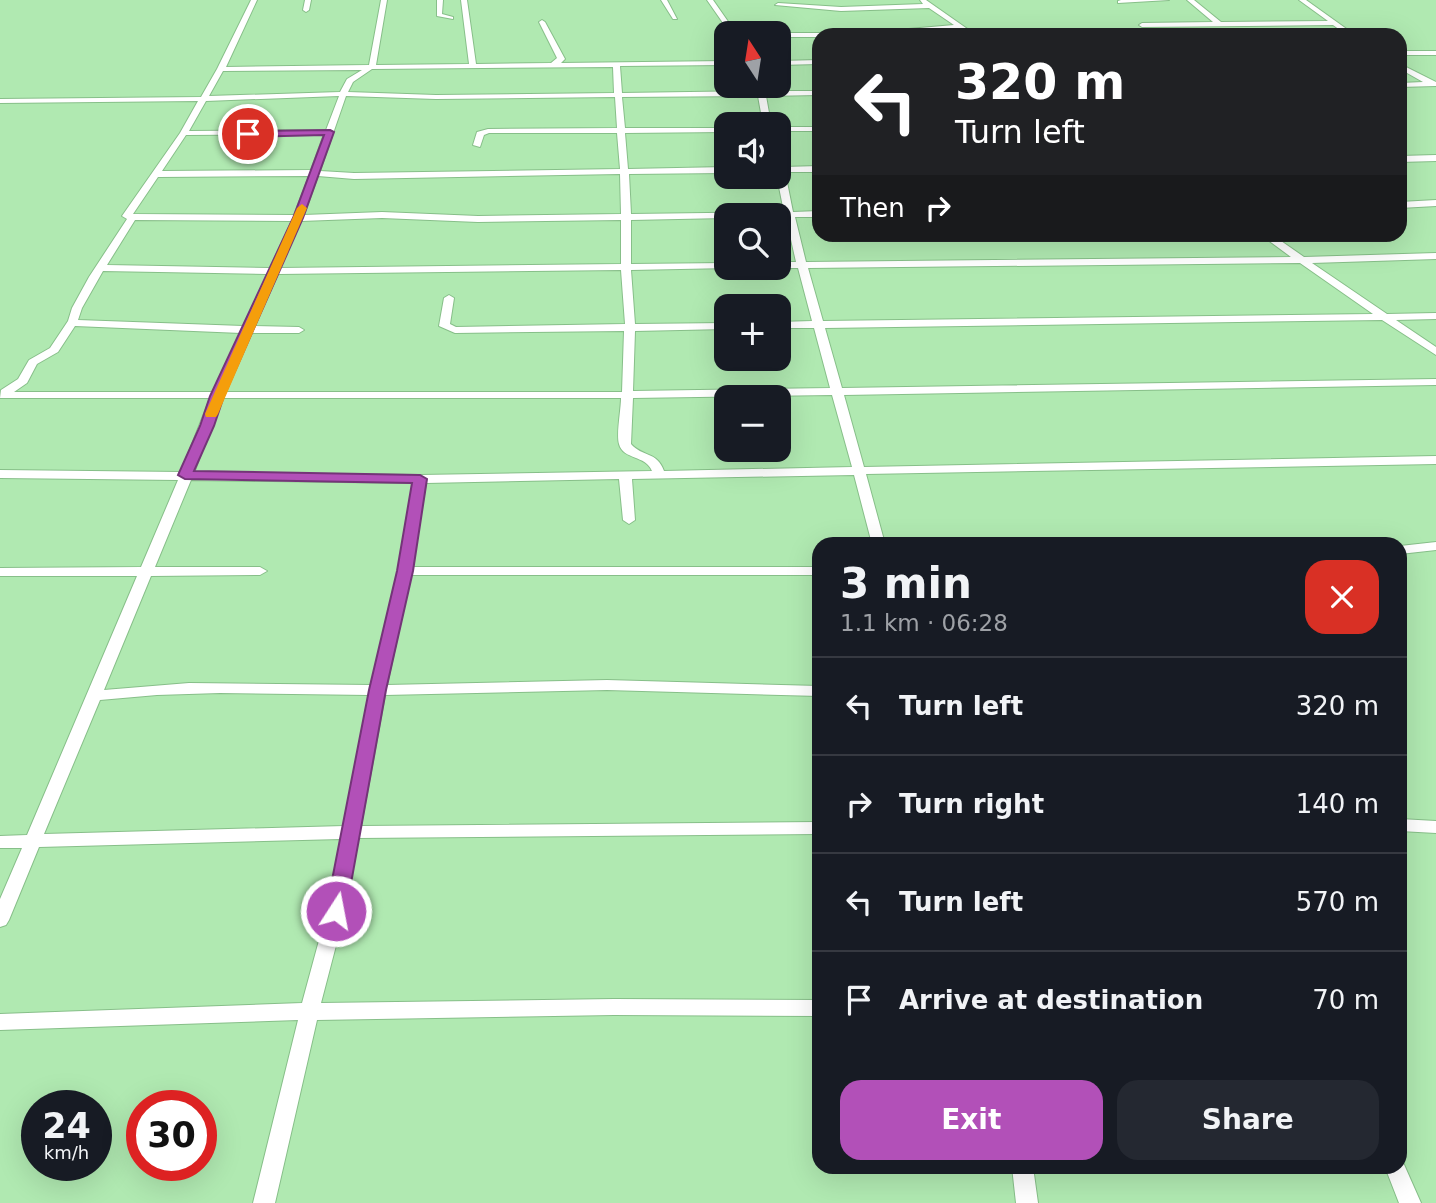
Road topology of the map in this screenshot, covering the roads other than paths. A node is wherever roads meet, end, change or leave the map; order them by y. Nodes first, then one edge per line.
1 (254, 0) edge
2 (308, 0) edge
3 (384, 0) edge
4 (440, 0) edge
5 (464, 0) edge
6 (664, 0) edge
7 (710, 0) edge
8 (922, 0) edge
9 (1166, 0) edge
10 (1190, 0) edge
11 (1302, 0) edge
12 (1120, 2) dead end
13 (778, 5) dead end
14 (930, 6) junction
15 (306, 10) dead end
16 (451, 18) dead end
17 (674, 18) dead end
18 (725, 21) edge
19 (542, 22) dead end
20 (1334, 23) junction
21 (1219, 24) junction
22 (1142, 25) dead end
23 (961, 27) joint
24 (949, 28) edge
25 (1342, 28) edge
26 (791, 35) edge
27 (812, 35) edge
28 (1407, 53) edge
29 (1436, 53) edge
30 (495, 58) dead end
31 (812, 62) edge
32 (714, 63) edge
33 (791, 63) edge
34 (616, 64) junction
35 (473, 65) junction
36 (502, 65) junction
37 (553, 65) junction
38 (372, 66) junction
39 (221, 69) junction
40 (1407, 70) edge
41 (1433, 84) edge
42 (1407, 85) edge
43 (714, 92) edge
44 (791, 92) edge
45 (812, 93) edge
46 (344, 94) junction
47 (619, 95) junction
48 (202, 99) junction
49 (0, 101) edge
50 (791, 129) edge
51 (812, 129) edge
52 (714, 130) edge
53 (621, 131) junction
54 (330, 132) junction
55 (184, 133) junction
56 (477, 145) dead end
57 (1436, 158) edge
58 (1407, 159) edge
59 (791, 169) edge
60 (812, 169) edge
61 (714, 170) edge
62 (623, 172) junction
63 (315, 173) junction
64 (157, 174) junction
65 (1436, 203) edge
66 (1407, 205) edge
67 (791, 214) joint
68 (812, 214) edge
69 (714, 215) edge
70 (625, 216) junction
71 (132, 218) junction
72 (298, 218) junction
73 (1275, 242) edge
74 (1436, 256) edge
75 (1301, 260) junction
76 (791, 264) edge
77 (803, 264) junction
78 (714, 266) edge
79 (101, 268) junction
80 (626, 268) junction
81 (275, 271) junction
82 (449, 298) dead end
83 (1436, 316) edge
84 (1382, 317) junction
85 (71, 323) junction
86 (819, 324) junction
87 (791, 325) edge
88 (630, 326) junction
89 (714, 326) edge
90 (247, 330) junction
91 (299, 330) dead end
92 (1436, 352) edge
93 (1436, 382) edge
94 (837, 392) junction
95 (0, 394) edge
96 (217, 396) junction
97 (627, 396) junction
98 (1436, 460) edge
99 (859, 472) junction
100 (0, 474) edge
101 (659, 474) junction
102 (185, 475) junction
103 (625, 475) junction
104 (420, 479) junction
105 (629, 520) dead end
106 (877, 537) edge
107 (1436, 546) edge
108 (1407, 549) edge
109 (146, 570) junction
110 (260, 571) dead end
111 (405, 571) junction
112 (812, 571) edge
113 (0, 572) edge
114 (377, 690) junction
115 (812, 691) edge
116 (93, 696) junction
117 (1407, 825) edge
118 (1436, 827) edge
119 (812, 828) edge
120 (349, 832) junction
121 (33, 841) junction
122 (0, 842) edge
123 (0, 920) edge
124 (812, 1008) edge
125 (309, 1013) junction
126 (0, 1022) edge
127 (1023, 1174) edge
128 (1398, 1174) edge
129 (264, 1203) edge
130 (1027, 1203) edge
131 (1410, 1203) edge

1 - 39 street
2 - 15 street
3 - 38 street
4 - 16 street
5 - 35 street
6 - 17 street
7 - 18 street
8 - 14 street
9 - 12 street
10 - 21 street
11 - 20 street
13 - 14 street
14 - 23 street
19 - 37 street
20 - 21 street
20 - 25 street
21 - 22 street
23 - 24 street
26 - 27 street
28 - 29 street
30 - 36 street
31 - 33 street
32 - 34 street
34 - 37 street
34 - 47 street
35 - 36 street
35 - 38 street
36 - 37 street
38 - 39 street
38 - 46 street
39 - 48 street
40 - 41 street
41 - 42 street
43 - 47 street
44 - 45 street
46 - 47 street
46 - 48 street
46 - 54 street
47 - 53 street
48 - 49 street
48 - 55 street
50 - 51 street
52 - 53 street
53 - 56 street
53 - 62 street
54 - 55 street
54 - 63 street
55 - 64 street
57 - 58 street
59 - 60 street
61 - 62 street
62 - 63 street
62 - 70 street
63 - 64 street
63 - 72 street
64 - 71 street
65 - 66 street
67 - 68 street
67 - 77 street
69 - 70 street
70 - 72 street
70 - 80 street
71 - 72 street
71 - 79 street
72 - 81 street
73 - 75 street
74 - 75 street
75 - 77 street
75 - 84 street
76 - 77 street
77 - 86 street
78 - 80 street
79 - 81 street
79 - 85 street
80 - 81 street
80 - 88 street
81 - 90 street
82 - 88 street
83 - 84 street
84 - 86 street
84 - 92 street
85 - 90 street
85 - 95 street
86 - 87 street
86 - 94 street
88 - 89 street
88 - 97 street
90 - 91 street
90 - 96 street
93 - 94 street
94 - 97 street
94 - 99 street
95 - 96 street
96 - 97 street
96 - 102 street
97 - 101 street
98 - 99 street
99 - 101 street
99 - 106 street
100 - 102 street
101 - 103 street
102 - 104 street
102 - 109 street
103 - 104 street
103 - 105 street
104 - 111 street
107 - 108 street
109 - 110 street
109 - 113 street
109 - 116 street
111 - 112 street
111 - 114 street
114 - 115 street
114 - 116 street
114 - 120 street
116 - 121 street
117 - 118 street
119 - 120 street
120 - 121 street
120 - 125 street
121 - 122 street
121 - 123 street
124 - 125 street
125 - 126 street
125 - 129 street
127 - 130 street
128 - 131 street

